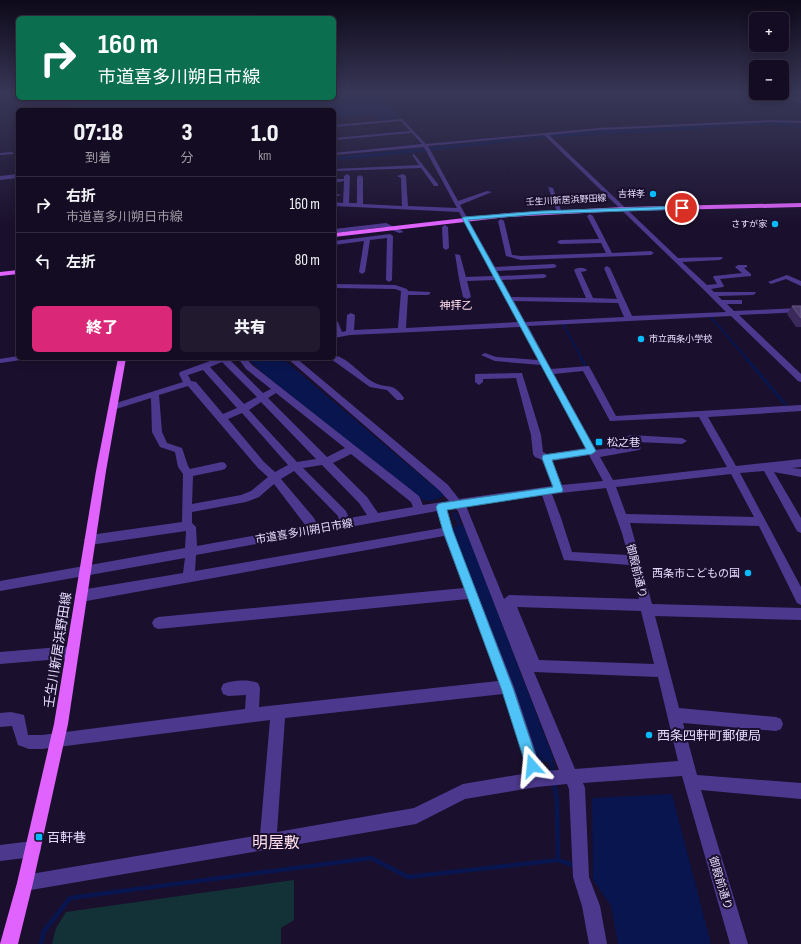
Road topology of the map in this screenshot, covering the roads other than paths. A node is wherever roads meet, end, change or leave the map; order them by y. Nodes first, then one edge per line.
1 (337, 138) edge
2 (418, 138) edge
3 (526, 138) edge
4 (549, 138) edge
5 (383, 144) dead end
6 (426, 148) junction
7 (386, 149) junction
8 (347, 152) junction
9 (12, 153) dead end
10 (0, 154) edge
11 (336, 154) edge
12 (414, 155) dead end
13 (336, 165) edge
14 (422, 166) junction
15 (398, 167) junction
16 (336, 170) edge
17 (16, 176) edge
18 (347, 176) dead end
19 (360, 177) dead end
20 (0, 178) edge
21 (343, 180) dead end
22 (336, 182) edge
23 (445, 182) junction
24 (550, 188) dead end
25 (489, 192) dead end
26 (336, 204) edge
27 (346, 204) junction
28 (456, 204) junction
29 (360, 205) junction
30 (801, 205) edge
31 (405, 206) junction
32 (460, 210) junction
33 (801, 210) edge
34 (560, 212) junction
35 (626, 212) junction
36 (590, 216) junction
37 (466, 221) junction
38 (501, 221) junction
39 (445, 227) junction
40 (391, 228) junction
41 (336, 231) edge
42 (401, 232) junction
43 (374, 234) junction
44 (336, 235) edge
45 (367, 239) junction
46 (336, 240) edge
47 (603, 240) junction
48 (560, 242) dead end
49 (336, 243) edge
50 (446, 248) dead end
51 (651, 253) dead end
52 (610, 254) junction
53 (457, 255) dead end
54 (514, 257) junction
55 (720, 258) dead end
56 (677, 260) junction
57 (554, 266) dead end
58 (745, 266) dead end
59 (512, 268) junction
60 (607, 268) dead end
61 (584, 270) dead end
62 (16, 272) edge
63 (362, 272) dead end
64 (0, 274) edge
65 (494, 274) junction
66 (544, 276) dead end
67 (16, 278) edge
68 (462, 279) junction
69 (389, 280) dead end
70 (0, 281) edge
71 (771, 282) dead end
72 (801, 284) edge
73 (336, 286) edge
74 (704, 287) junction
75 (405, 293) junction
76 (428, 293) dead end
77 (753, 293) dead end
78 (712, 294) junction
79 (467, 297) dead end
80 (508, 299) junction
81 (590, 300) junction
82 (621, 301) junction
83 (721, 302) junction
84 (739, 302) dead end
85 (801, 310) edge
86 (732, 314) junction
87 (351, 315) dead end
88 (629, 319) junction
89 (522, 325) junction
90 (402, 331) junction
91 (350, 334) junction
92 (337, 336) edge
93 (485, 355) dead end
94 (16, 358) edge
95 (336, 358) edge
96 (122, 360) edge
97 (221, 360) edge
98 (226, 360) edge
99 (244, 360) edge
100 (293, 360) edge
101 (0, 362) edge
102 (201, 365) junction
103 (546, 367) junction
104 (801, 379) edge
105 (479, 382) dead end
106 (188, 383) junction
107 (277, 389) junction
108 (155, 394) junction
109 (262, 398) junction
110 (400, 398) dead end
111 (113, 407) junction
112 (801, 408) edge
113 (243, 409) junction
114 (702, 414) junction
115 (222, 418) junction
116 (682, 441) dead end
117 (352, 449) junction
118 (593, 452) junction
119 (546, 458) junction
120 (325, 462) junction
121 (801, 463) edge
122 (222, 466) dead end
123 (295, 466) junction
124 (766, 466) junction
125 (734, 470) junction
126 (188, 473) junction
127 (801, 473) edge
128 (274, 477) junction
129 (610, 484) junction
130 (558, 490) junction
131 (545, 491) junction
132 (459, 503) junction
133 (441, 507) junction
134 (188, 509) junction
135 (420, 510) junction
136 (375, 518) junction
137 (623, 518) junction
138 (762, 522) junction
139 (346, 524) junction
140 (186, 526) junction
141 (801, 528) edge
142 (313, 530) junction
143 (448, 531) junction
144 (90, 540) junction
145 (191, 551) junction
146 (635, 560) junction
147 (85, 569) junction
148 (188, 577) junction
149 (0, 586) edge
150 (798, 588) edge
151 (472, 593) junction
152 (81, 596) junction
153 (801, 599) edge
154 (647, 607) junction
155 (801, 614) edge
156 (158, 623) dead end
157 (72, 652) junction
158 (0, 658) edge
159 (663, 671) junction
160 (507, 688) junction
161 (228, 689) dead end
162 (278, 713) junction
163 (252, 715) junction
164 (674, 715) junction
165 (0, 720) edge
166 (776, 724) dead end
167 (57, 740) junction
168 (689, 775) junction
169 (555, 778) junction
170 (801, 791) edge
171 (268, 841) junction
172 (33, 849) junction
173 (0, 853) edge
174 (25, 883) junction
175 (8, 944) edge
176 (598, 944) edge
177 (739, 944) edge

1 - 8 street
2 - 6 street, 御殿前通り
3 - 6 street
4 - 35 street
5 - 7 street
6 - 7 street
6 - 23 street, 御殿前通り
7 - 8 street
8 - 11 street
9 - 10 street
12 - 14 street
13 - 15 street
14 - 15 street
14 - 23 street
15 - 16 street
15 - 31 street
17 - 20 street
18 - 27 street
19 - 29 street
21 - 22 street
23 - 28 street, 御殿前通り
24 - 34 street
25 - 28 street
26 - 27 street
27 - 29 street
28 - 32 street, 御殿前通り
29 - 31 street
30 - 35 main road, 壬生川新居浜野田線
31 - 32 street
32 - 37 street, 御殿前通り
33 - 35 main road, 壬生川新居浜野田線
34 - 35 main road, 壬生川新居浜野田線
34 - 37 main road, 壬生川新居浜野田線
35 - 36 main road, 壬生川新居浜野田線
35 - 56 street
36 - 38 main road, 壬生川新居浜野田線
36 - 47 street
37 - 38 main road, 壬生川新居浜野田線
37 - 39 main road, 壬生川新居浜野田線
37 - 40 main road, 壬生川新居浜野田線
37 - 65 street, 御殿前通り
38 - 54 street
39 - 42 main road, 壬生川新居浜野田線
39 - 50 street
40 - 41 street
40 - 42 street
40 - 43 main road, 壬生川新居浜野田線
42 - 43 main road, 壬生川新居浜野田線
43 - 44 main road, 壬生川新居浜野田線
43 - 45 street
43 - 46 main road, 壬生川新居浜野田線
43 - 69 street
45 - 49 street
45 - 63 street
47 - 48 street
47 - 52 street
51 - 52 street
52 - 54 street
53 - 68 street
54 - 59 street
55 - 56 street
56 - 74 street
57 - 59 street
58 - 74 street
59 - 65 street
60 - 82 street
61 - 81 street
62 - 64 main road
65 - 66 street
65 - 68 street
65 - 80 street, 御殿前通り
67 - 70 main road
68 - 79 street
71 - 72 street
73 - 75 street
74 - 78 street
75 - 76 street
75 - 90 street
77 - 78 street
78 - 83 street
80 - 81 street
80 - 89 street, 御殿前通り
81 - 82 street
82 - 88 street
83 - 84 street
83 - 86 street
85 - 86 street
86 - 88 street
86 - 104 street
87 - 91 street
88 - 89 street
89 - 90 street
89 - 103 street, 御殿前通り
90 - 91 street
91 - 92 street
93 - 103 street
94 - 101 street
95 - 110 street
96 - 111 main road, 壬生川新居浜野田線
97 - 102 street
98 - 109 street
99 - 107 street
100 - 132 street
102 - 106 street
102 - 113 street
103 - 114 street
103 - 118 street, 御殿前通り
105 - 119 street
106 - 108 street
106 - 115 street
107 - 109 street
107 - 117 street
108 - 111 street
108 - 126 street
109 - 113 street
109 - 120 street
111 - 144 main road, 壬生川新居浜野田線
112 - 114 street
113 - 115 street
113 - 123 street
114 - 125 street
115 - 128 street
116 - 118 street
117 - 120 street
117 - 135 street
118 - 119 street
118 - 129 street, 御殿前通り
119 - 130 street
120 - 123 street
120 - 136 street
121 - 124 street, 市道喜多川朔日市線
122 - 126 street
123 - 128 street
123 - 139 street
124 - 125 street, 市道喜多川朔日市線
124 - 127 street
124 - 141 street
125 - 129 street, 市道喜多川朔日市線
125 - 138 street
126 - 134 street
128 - 134 street
128 - 142 street
129 - 130 street, 市道喜多川朔日市線
129 - 137 street, 御殿前通り
130 - 131 street, 市道喜多川朔日市線
131 - 132 street, 市道喜多川朔日市線
131 - 146 street
132 - 133 street, 市道喜多川朔日市線
132 - 169 street
133 - 135 street, 市道喜多川朔日市線
133 - 143 street
134 - 140 street
135 - 136 street, 市道喜多川朔日市線
136 - 139 street, 市道喜多川朔日市線
137 - 138 street
137 - 146 street, 御殿前通り
138 - 150 street
139 - 142 street, 市道喜多川朔日市線
140 - 144 street
140 - 145 street
142 - 145 street, 市道喜多川朔日市線
143 - 148 street
143 - 151 street
144 - 147 main road, 壬生川新居浜野田線
145 - 147 street, 市道喜多川朔日市線
145 - 148 street
146 - 154 street, 御殿前通り
147 - 149 street, 市道喜多川朔日市線
147 - 152 main road, 壬生川新居浜野田線
148 - 152 street
150 - 153 street
151 - 156 street
151 - 160 street
152 - 157 main road, 壬生川新居浜野田線
154 - 155 street
154 - 159 street, 御殿前通り
154 - 159 street
157 - 158 street
157 - 167 main road, 壬生川新居浜野田線
159 - 164 street, 御殿前通り
160 - 162 street
160 - 169 street
161 - 163 street
162 - 163 street
162 - 171 street
163 - 167 street
164 - 166 street
164 - 168 street, 御殿前通り
165 - 167 street
167 - 172 main road, 壬生川新居浜野田線
168 - 169 street
168 - 170 street
168 - 177 street, 御殿前通り
169 - 171 street
169 - 176 street
171 - 174 street
172 - 173 street
172 - 174 main road, 壬生川新居浜野田線
174 - 175 main road, 壬生川新居浜野田線

